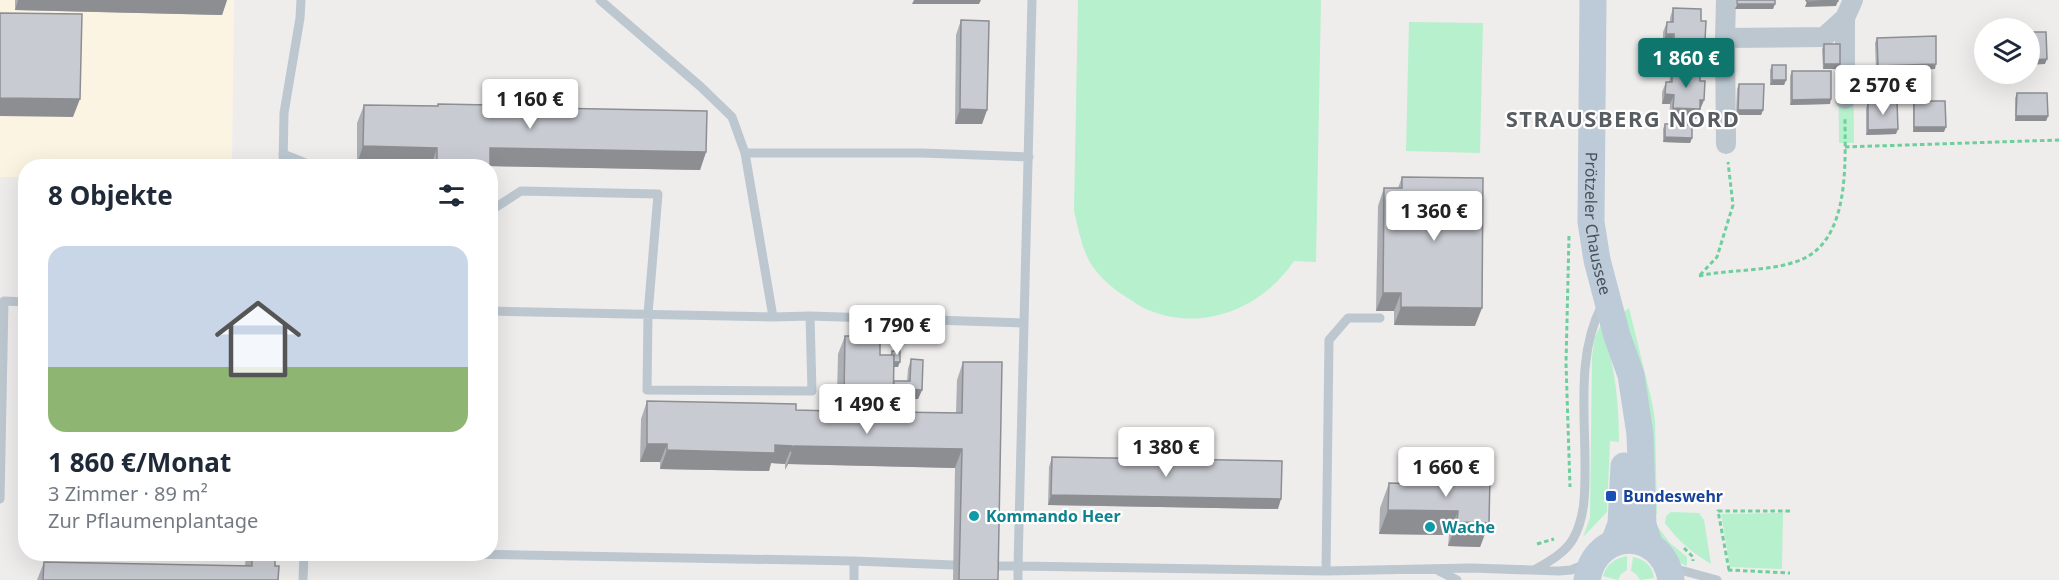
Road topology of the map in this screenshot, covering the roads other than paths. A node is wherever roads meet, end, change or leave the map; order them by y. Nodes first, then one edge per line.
1 (301, 0) edge
2 (600, 0) edge
3 (1032, 0) edge
4 (1593, 0) edge
5 (1726, 0) edge
6 (1849, 9) edge
7 (1725, 38) junction
8 (1845, 99) dead end
9 (1726, 144) road end
10 (745, 153) junction
11 (283, 154) junction
12 (1029, 157) junction
13 (283, 159) edge
14 (296, 159) edge
15 (498, 206) edge
16 (1607, 295) junction
17 (18, 302) edge
18 (498, 311) edge
19 (648, 314) junction
20 (810, 316) junction
21 (773, 317) junction
22 (1380, 318) dead end
23 (1023, 323) junction
24 (1617, 336) junction
25 (0, 499) edge
26 (1614, 543) junction
27 (1650, 546) junction
28 (498, 555) edge
29 (304, 561) edge
30 (854, 561) junction
31 (953, 565) dead end
32 (992, 566) edge
33 (1018, 567) junction
34 (1256, 569) junction
35 (1437, 570) junction
36 (1534, 570) junction
37 (1590, 570) edge
38 (1326, 571) junction
39 (1669, 573) edge
40 (303, 580) edge
41 (854, 580) edge
42 (1018, 580) edge
43 (1256, 580) edge
44 (1457, 580) edge
45 (1717, 580) edge

1 - 11 lane
2 - 10 lane
3 - 12 lane
4 - 16 main road, Prötzeler Chaussee
5 - 7 street
6 - 7 street
6 - 8 street
7 - 9 street
10 - 12 lane
10 - 21 lane
11 - 13 lane
11 - 14 lane
12 - 23 lane
15 - 19 lane
16 - 24 main road, Prötzeler Chaussee
16 - 36 lane
17 - 25 lane
18 - 19 lane
19 - 20 lane
19 - 21 lane
20 - 21 lane
20 - 23 lane
22 - 38 lane
23 - 33 lane
24 - 26 main road, Prötzeler Chaussee
24 - 27 main road, Prötzeler Chaussee
26 - 27 main road
26 - 37 main road
27 - 39 main road, Prötzeler Chaussee
28 - 30 lane
29 - 40 lane
30 - 31 lane
30 - 41 lane
32 - 33 lane
33 - 34 lane
33 - 42 lane
34 - 38 lane
34 - 43 lane
35 - 36 lane
35 - 38 lane
35 - 44 lane
36 - 37 lane
39 - 45 lane

